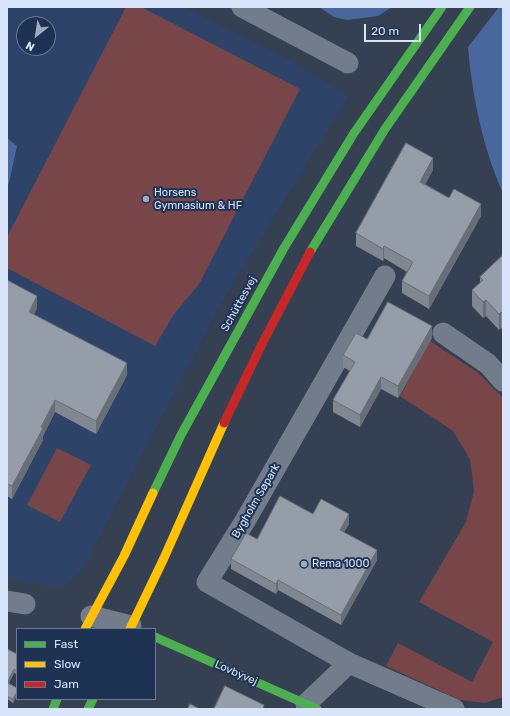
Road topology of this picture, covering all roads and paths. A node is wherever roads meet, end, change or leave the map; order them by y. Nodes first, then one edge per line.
1 (242, 7) edge
2 (442, 7) edge
3 (470, 7) edge
4 (348, 63) dead end
5 (385, 276) dead end
6 (443, 333) dead end
7 (503, 381) edge
8 (88, 623) edge
9 (133, 628) edge
10 (156, 637) edge
11 (349, 663) junction
12 (92, 700) edge
13 (311, 706) edge
14 (88, 709) edge
15 (454, 709) edge

1 - 4 street
2 - 8 main road, Schüttesvej
3 - 9 main road
5 - 11 street, Bygholm Søpark
6 - 7 street
8 - 9 street
10 - 13 main road, Lovbyvej
11 - 13 street
11 - 15 street, Bygholm Søpark
12 - 14 main road

